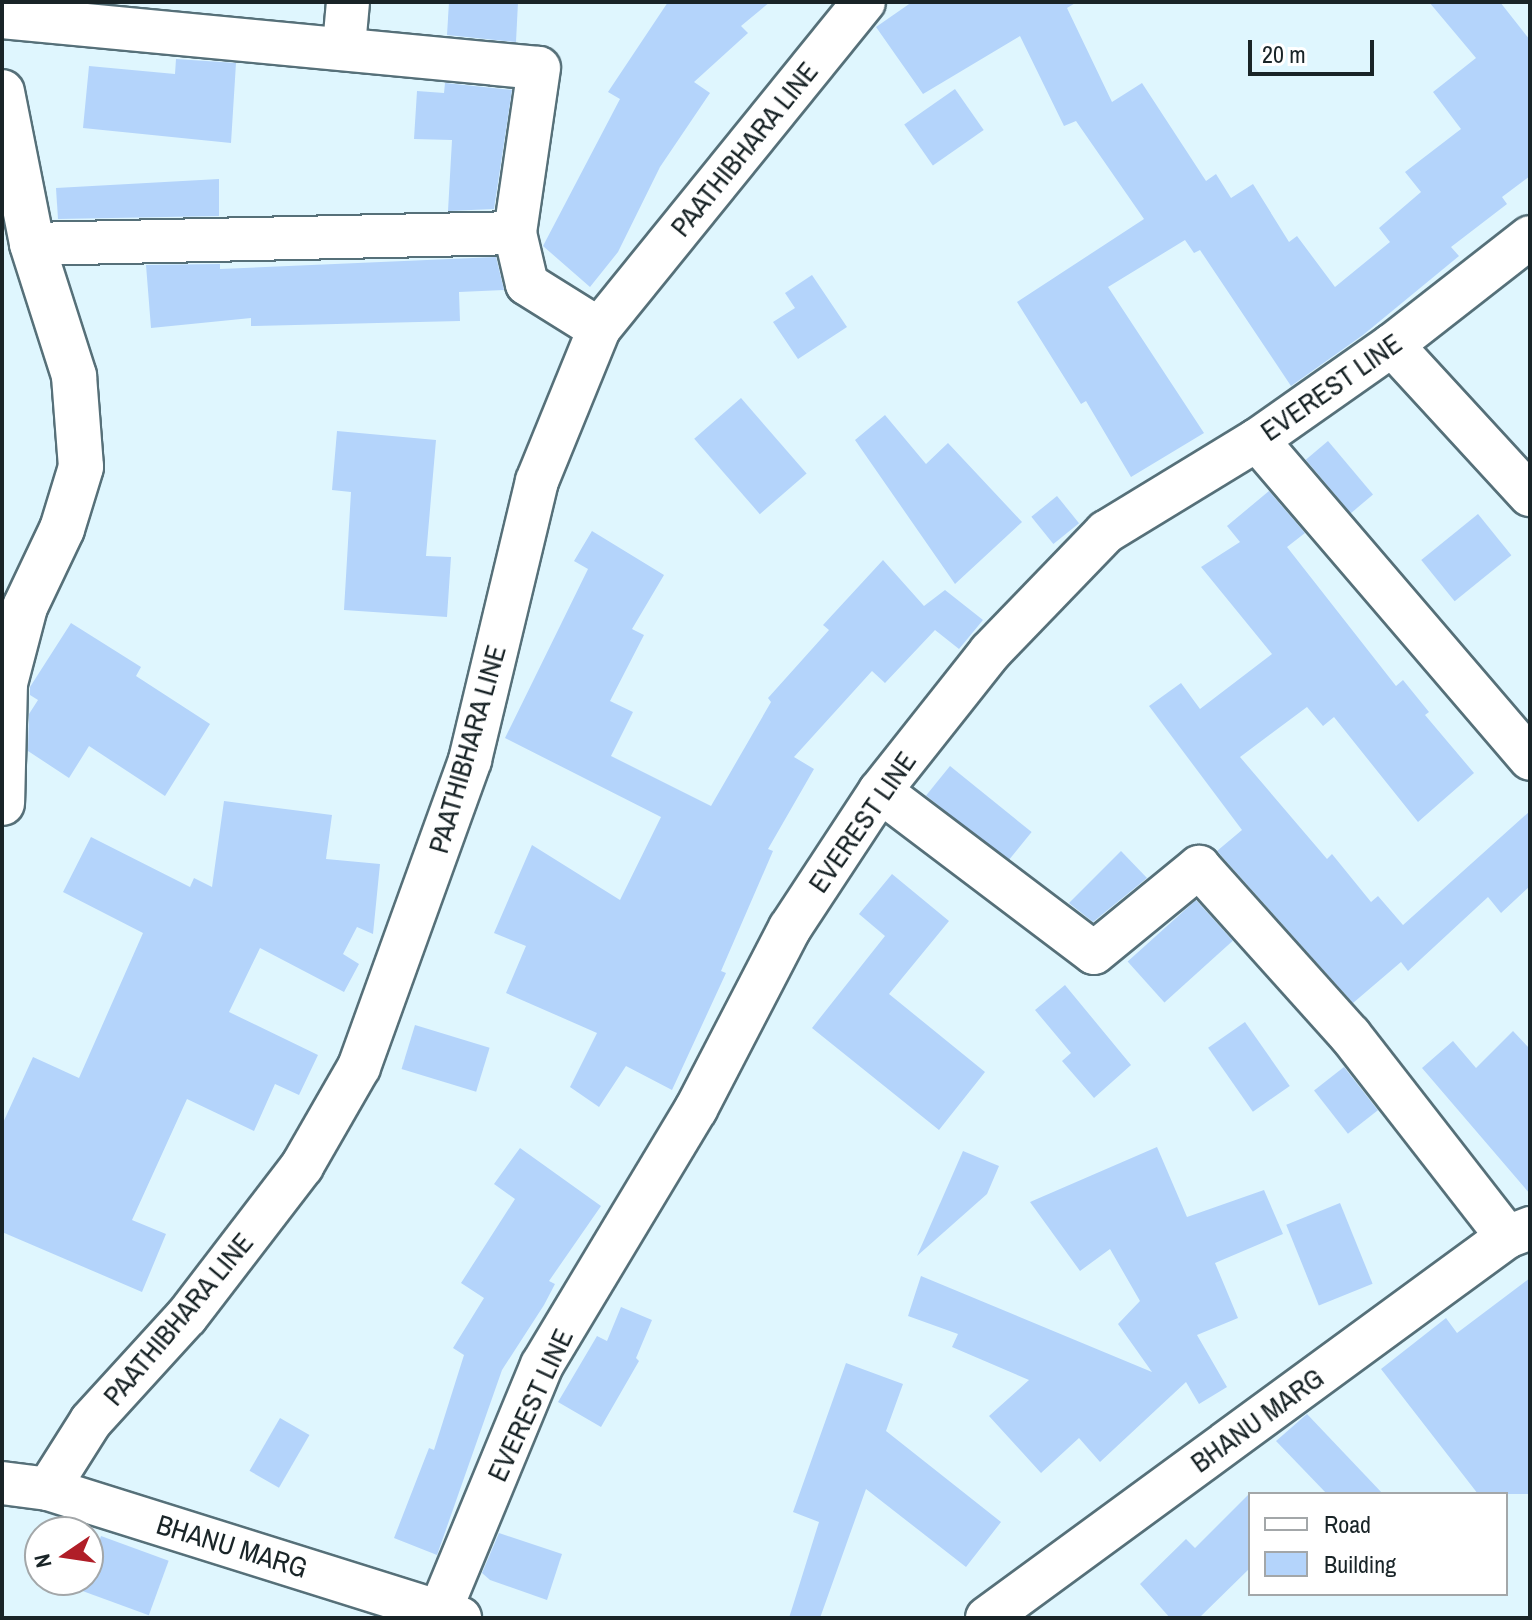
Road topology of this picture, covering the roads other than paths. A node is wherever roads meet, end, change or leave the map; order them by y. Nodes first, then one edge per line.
1 (348, 2) edge
2 (864, 2) edge
3 (2, 17) edge
4 (344, 46) junction
5 (2, 92) edge
6 (515, 233) junction
7 (1530, 237) edge
8 (32, 244) junction
9 (599, 329) junction
10 (1392, 345) junction
11 (1257, 440) junction
12 (1530, 495) edge
13 (1530, 759) edge
14 (880, 791) junction
15 (2, 803) edge
16 (1518, 1233) edge
17 (2, 1483) edge
18 (48, 1489) junction
19 (450, 1615) edge
20 (987, 1618) edge

1 - 4 street
2 - 9 street, PAATHIBHARA LINE
3 - 4 street
4 - 6 street
5 - 8 street
6 - 8 street
6 - 9 street
7 - 10 street, EVEREST LINE
8 - 15 street
9 - 18 street, PAATHIBHARA LINE
10 - 11 street, EVEREST LINE
10 - 12 street
11 - 13 street
11 - 14 street, EVEREST LINE
14 - 16 street
14 - 19 street, EVEREST LINE
16 - 20 street, BHANU MARG
17 - 18 street, BHANU MARG
18 - 19 street, BHANU MARG

